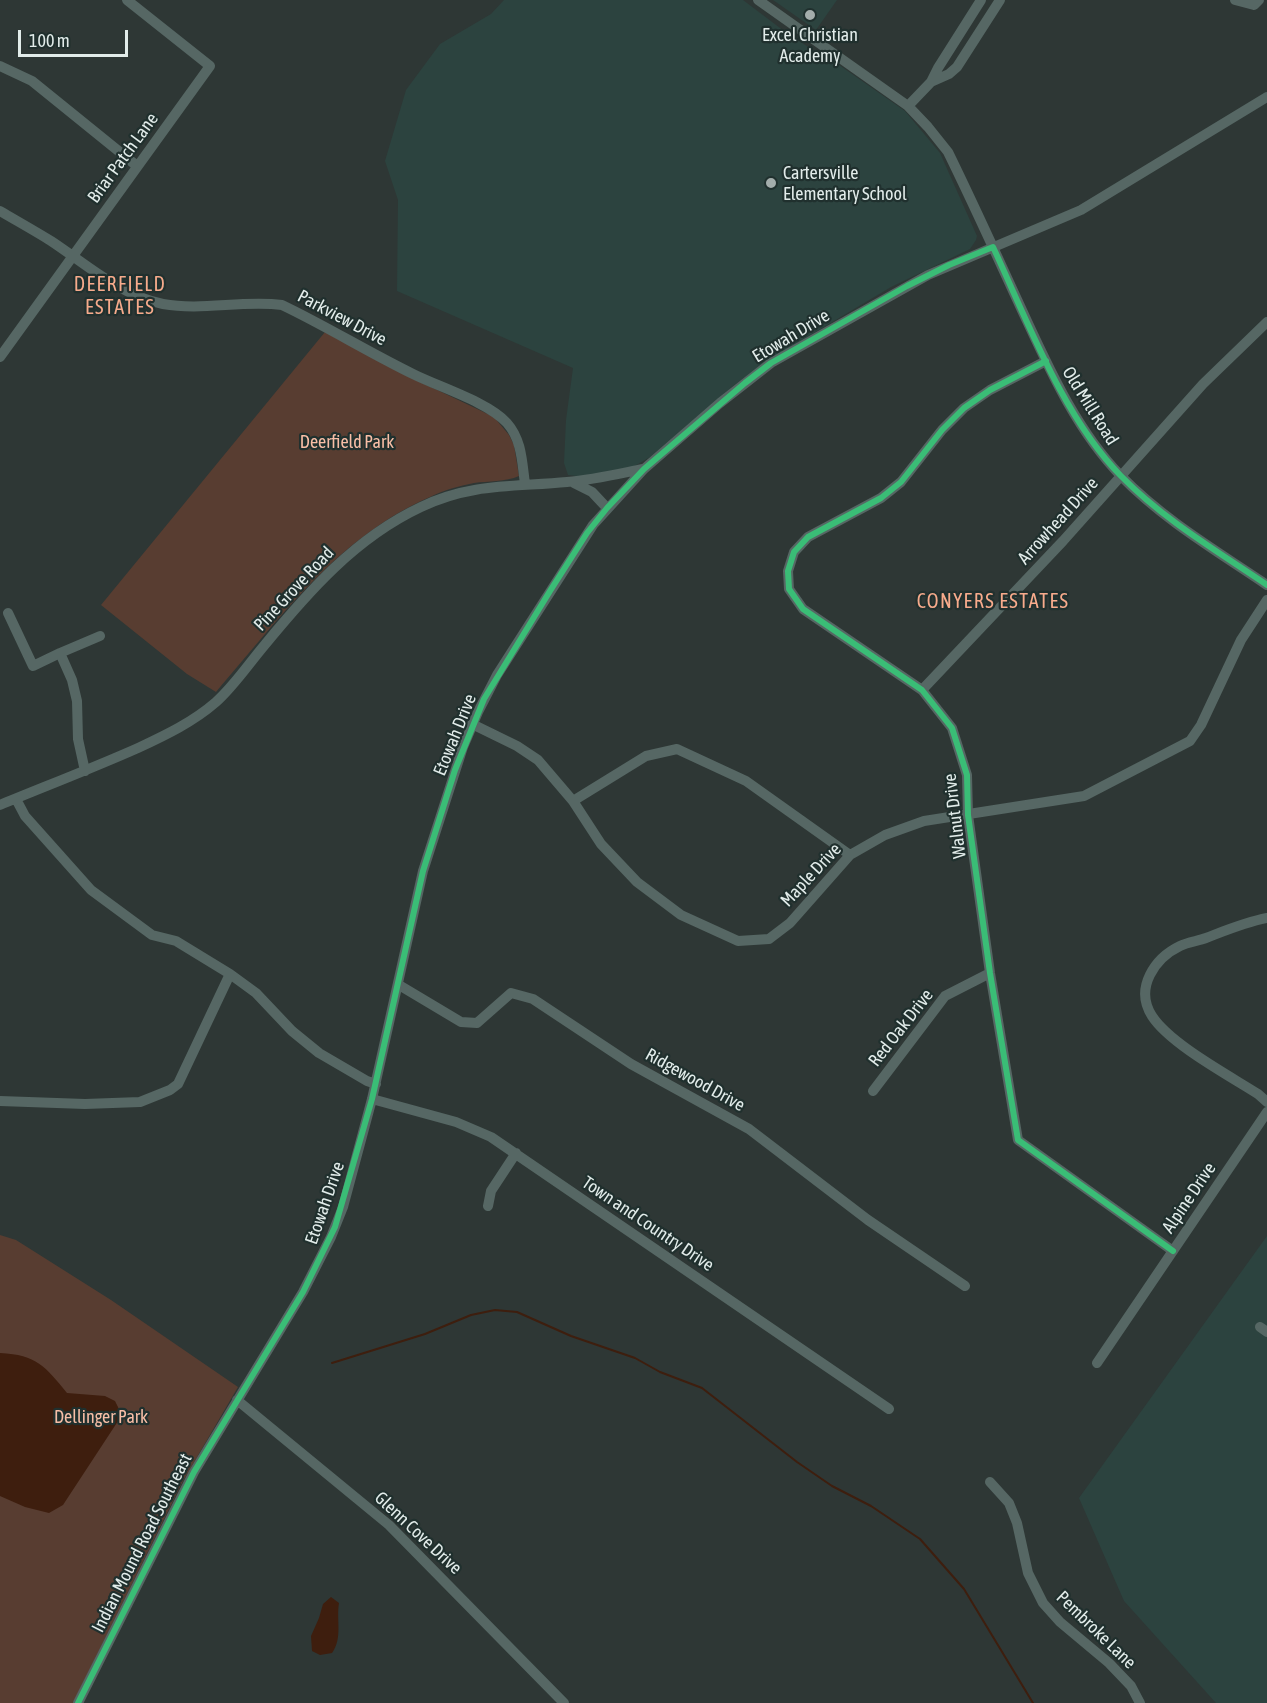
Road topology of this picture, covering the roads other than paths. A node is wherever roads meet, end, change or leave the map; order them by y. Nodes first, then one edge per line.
1 (127, 0) edge
2 (758, 0) edge
3 (981, 0) edge
4 (1000, 0) edge
5 (1235, 0) edge
6 (1259, 0) edge
7 (0, 66) edge
8 (931, 82) junction
9 (1267, 97) edge
10 (908, 106) junction
11 (137, 166) junction
12 (0, 211) edge
13 (993, 248) junction
14 (73, 256) junction
15 (1267, 322) edge
16 (0, 357) edge
17 (1046, 361) junction
18 (644, 469) junction
19 (1120, 476) junction
20 (597, 478) junction
21 (571, 482) junction
22 (525, 484) junction
23 (607, 508) junction
24 (1267, 585) edge
25 (1267, 600) edge
26 (8, 613) dead end
27 (100, 636) dead end
28 (60, 653) junction
29 (922, 690) junction
30 (472, 724) junction
31 (85, 771) junction
32 (16, 799) junction
33 (573, 801) junction
34 (0, 805) edge
35 (968, 815) junction
36 (850, 855) junction
37 (1267, 918) edge
38 (990, 973) junction
39 (230, 974) junction
40 (399, 985) junction
41 (376, 1084) junction
42 (873, 1091) dead end
43 (372, 1099) junction
44 (0, 1101) edge
45 (1267, 1102) edge
46 (1267, 1112) edge
47 (516, 1153) junction
48 (488, 1206) dead end
49 (1173, 1251) junction
50 (965, 1286) dead end
51 (1097, 1363) dead end
52 (237, 1400) junction
53 (889, 1409) dead end
54 (990, 1482) dead end
55 (78, 1703) edge
56 (564, 1703) edge
57 (1140, 1703) edge

1 - 11 street, Briar Patch Lane
2 - 10 street, Old Mill Road
3 - 8 street
4 - 8 street
5 - 6 street
7 - 11 street
8 - 10 street
9 - 13 street, Etowah Drive
10 - 13 street, Old Mill Road
11 - 14 street, Briar Patch Lane
12 - 14 street, Parkview Drive
13 - 17 street, Old Mill Road
13 - 18 street, Etowah Drive
14 - 16 street, Briar Patch Lane
14 - 22 street, Parkview Drive
15 - 19 street, Arrowhead Drive
17 - 19 street, Old Mill Road
17 - 29 street, Walnut Drive
18 - 20 street, Pine Grove Road
18 - 23 street, Etowah Drive
19 - 24 street, Old Mill Road
19 - 29 street, Arrowhead Drive
20 - 21 street, Pine Grove Road
20 - 23 street
21 - 22 street, Pine Grove Road
21 - 23 street
22 - 31 street, Pine Grove Road
23 - 30 street, Etowah Drive
25 - 35 street, Maple Drive
26 - 28 street
27 - 28 street
28 - 31 street
29 - 35 street, Walnut Drive
30 - 33 street, Maple Drive
30 - 40 street, Etowah Drive
31 - 32 street, Pine Grove Road
32 - 34 street, Pine Grove Road
32 - 39 street
33 - 36 street
33 - 36 street, Maple Drive
35 - 36 street, Maple Drive
35 - 38 street, Walnut Drive
37 - 45 street
38 - 42 street, Red Oak Drive
38 - 49 street, Walnut Drive
39 - 41 street
39 - 44 street
40 - 41 street, Etowah Drive
40 - 50 street, Ridgewood Drive
41 - 43 street, Etowah Drive
43 - 47 street, Town and Country Drive
43 - 52 street, Etowah Drive
46 - 49 street, Alpine Drive
47 - 48 street
47 - 53 street, Town and Country Drive
49 - 51 street, Alpine Drive
52 - 55 street, Indian Mound Road Southeast
52 - 56 street, Glenn Cove Drive
54 - 57 street, Pembroke Lane

